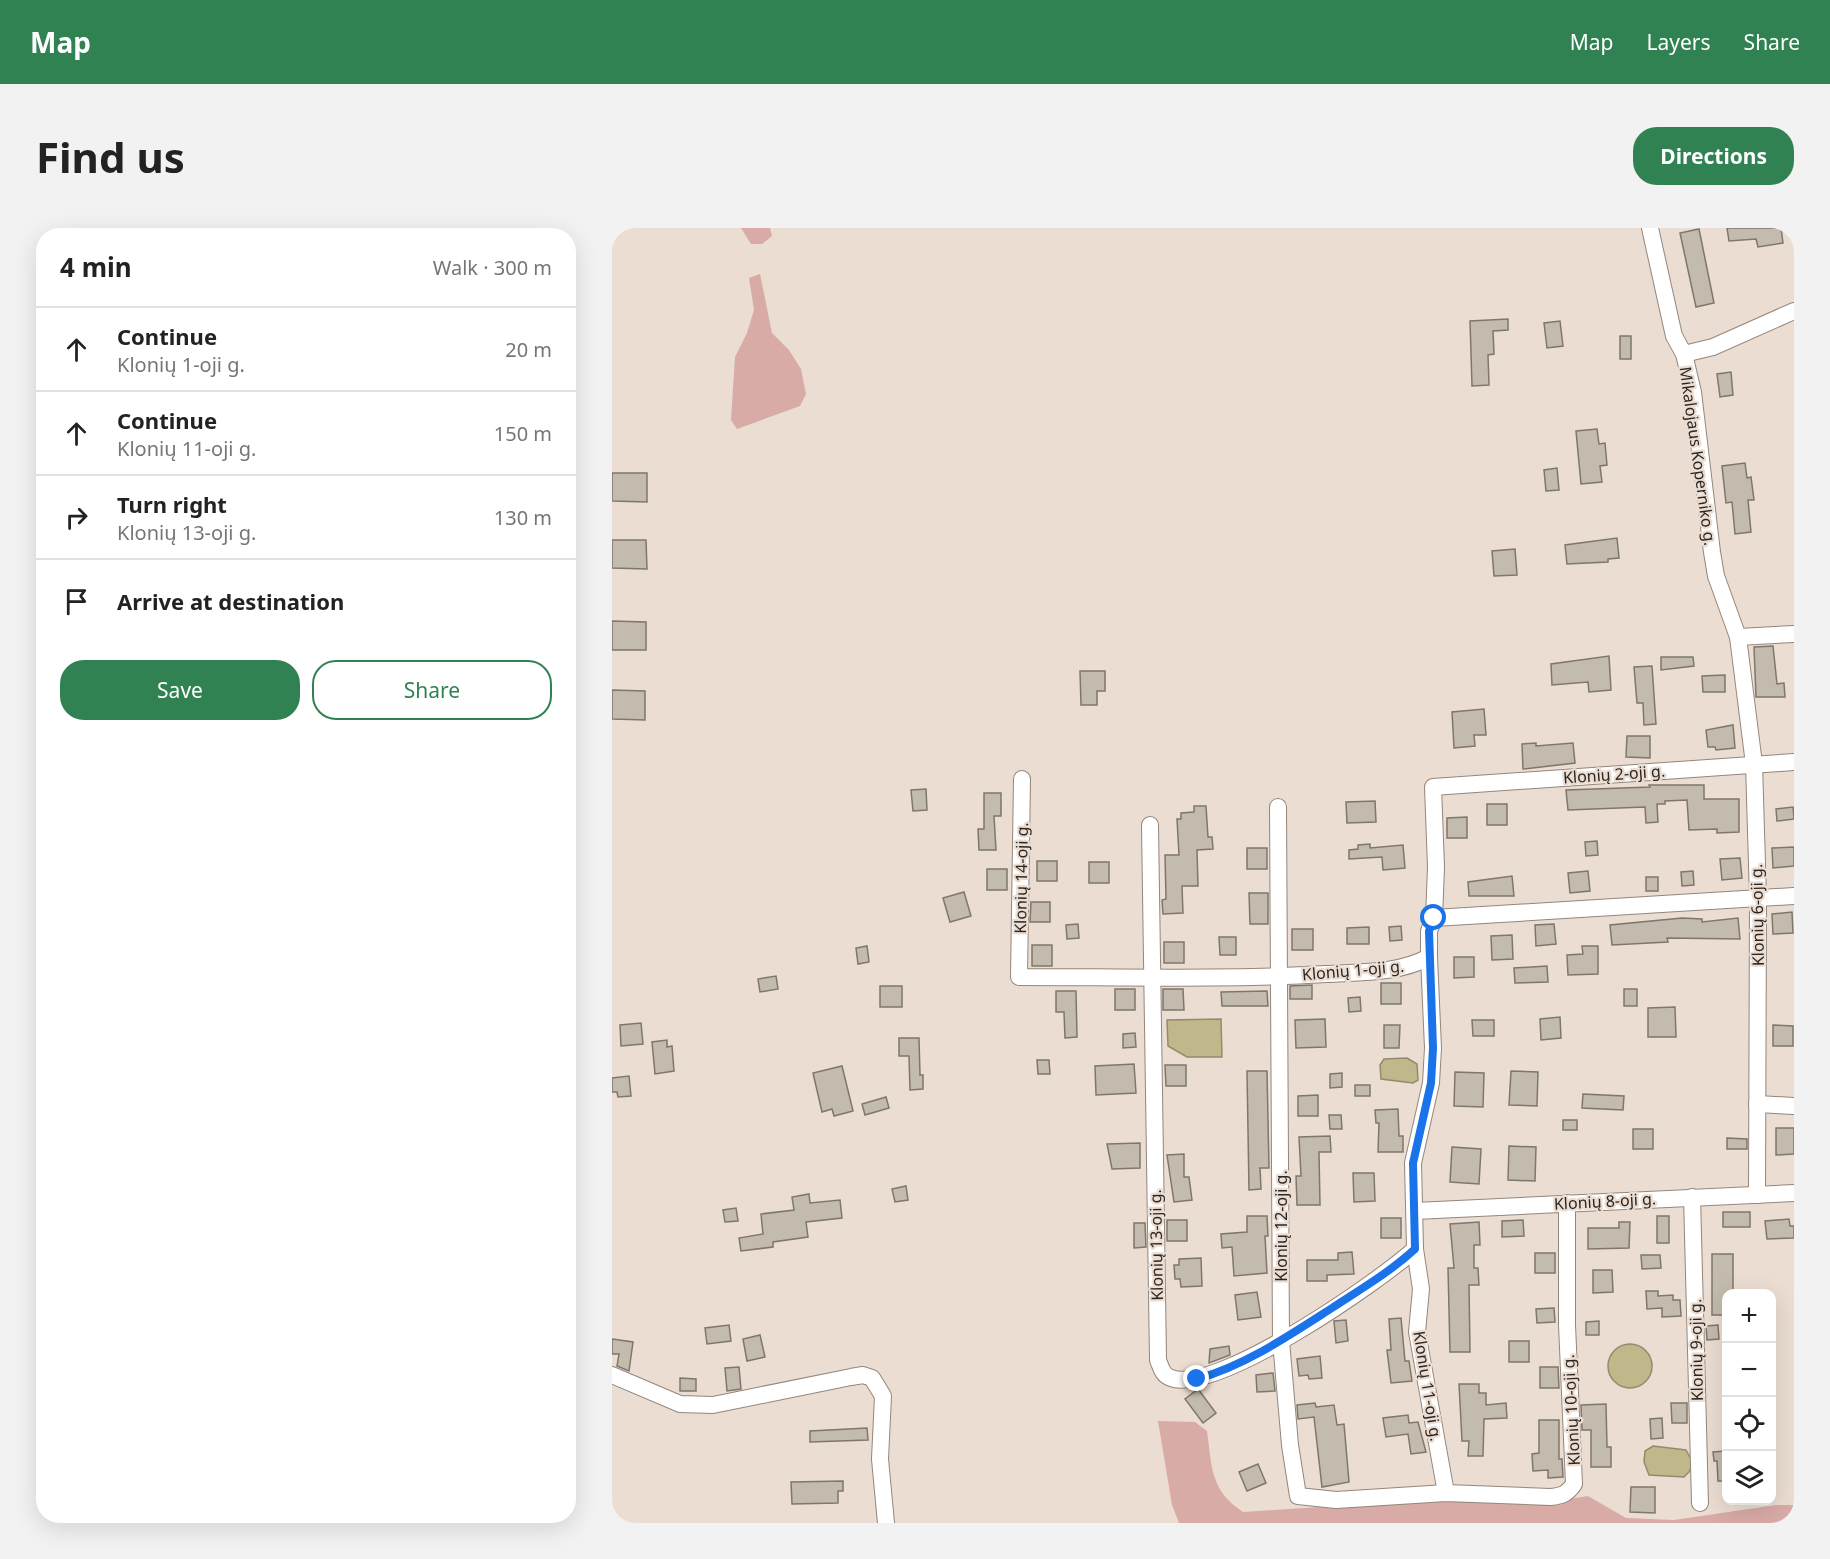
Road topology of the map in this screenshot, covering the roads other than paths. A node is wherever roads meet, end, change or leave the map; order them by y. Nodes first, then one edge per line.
1 (1650, 228) edge
2 (1794, 311) edge
3 (1684, 354) junction
4 (1794, 634) edge
5 (1738, 637) junction
6 (1794, 762) edge
7 (1754, 764) junction
8 (1022, 779) dead end
9 (1278, 807) dead end
10 (1150, 825) dead end
11 (1794, 896) edge
12 (1758, 898) junction
13 (1434, 918) junction
14 (1429, 957) junction
15 (1278, 976) junction
16 (1019, 977) joint
17 (1150, 977) junction
18 (1758, 1104) junction
19 (1794, 1106) edge
20 (1794, 1193) edge
21 (1757, 1195) junction
22 (1692, 1197) junction
23 (1567, 1203) junction
24 (1416, 1211) junction
25 (1415, 1249) junction
26 (1281, 1341) junction
27 (612, 1375) edge
28 (1446, 1493) junction
29 (1700, 1503) dead end
30 (886, 1523) edge

1 - 3 street
2 - 3 street, Mikalojaus Koperniko g.
3 - 5 street, Mikalojaus Koperniko g.
4 - 5 street
5 - 7 street, Klonių 6-oji g.
6 - 7 street, Klonių 2-oji g.
7 - 12 street, Klonių 6-oji g.
7 - 13 street, Klonių 2-oji g.
8 - 16 street, Klonių 14-oji g.
9 - 15 street, Klonių 12-oji g.
10 - 17 street, Klonių 13-oji g.
11 - 12 street
12 - 13 street
12 - 18 street, Klonių 6-oji g.
13 - 14 street
14 - 15 street, Klonių 1-oji g.
14 - 24 street, Klonių 11-oji g.
15 - 17 street, Klonių 1-oji g.
15 - 26 street, Klonių 12-oji g.
16 - 17 street, Klonių 1-oji g.
17 - 26 street, Klonių 13-oji g.
18 - 19 street
18 - 21 street, Klonių 6-oji g.
20 - 21 street, Klonių 8-oji g.
21 - 22 street, Klonių 8-oji g.
22 - 23 street, Klonių 8-oji g.
22 - 29 street, Klonių 9-oji g.
23 - 24 street, Klonių 8-oji g.
23 - 28 street, Klonių 10-oji g.
24 - 25 street, Klonių 11-oji g.
25 - 26 street, Klonių 13-oji g.
25 - 28 street, Klonių 11-oji g.
26 - 28 street, Klonių 12-oji g.
27 - 30 street

